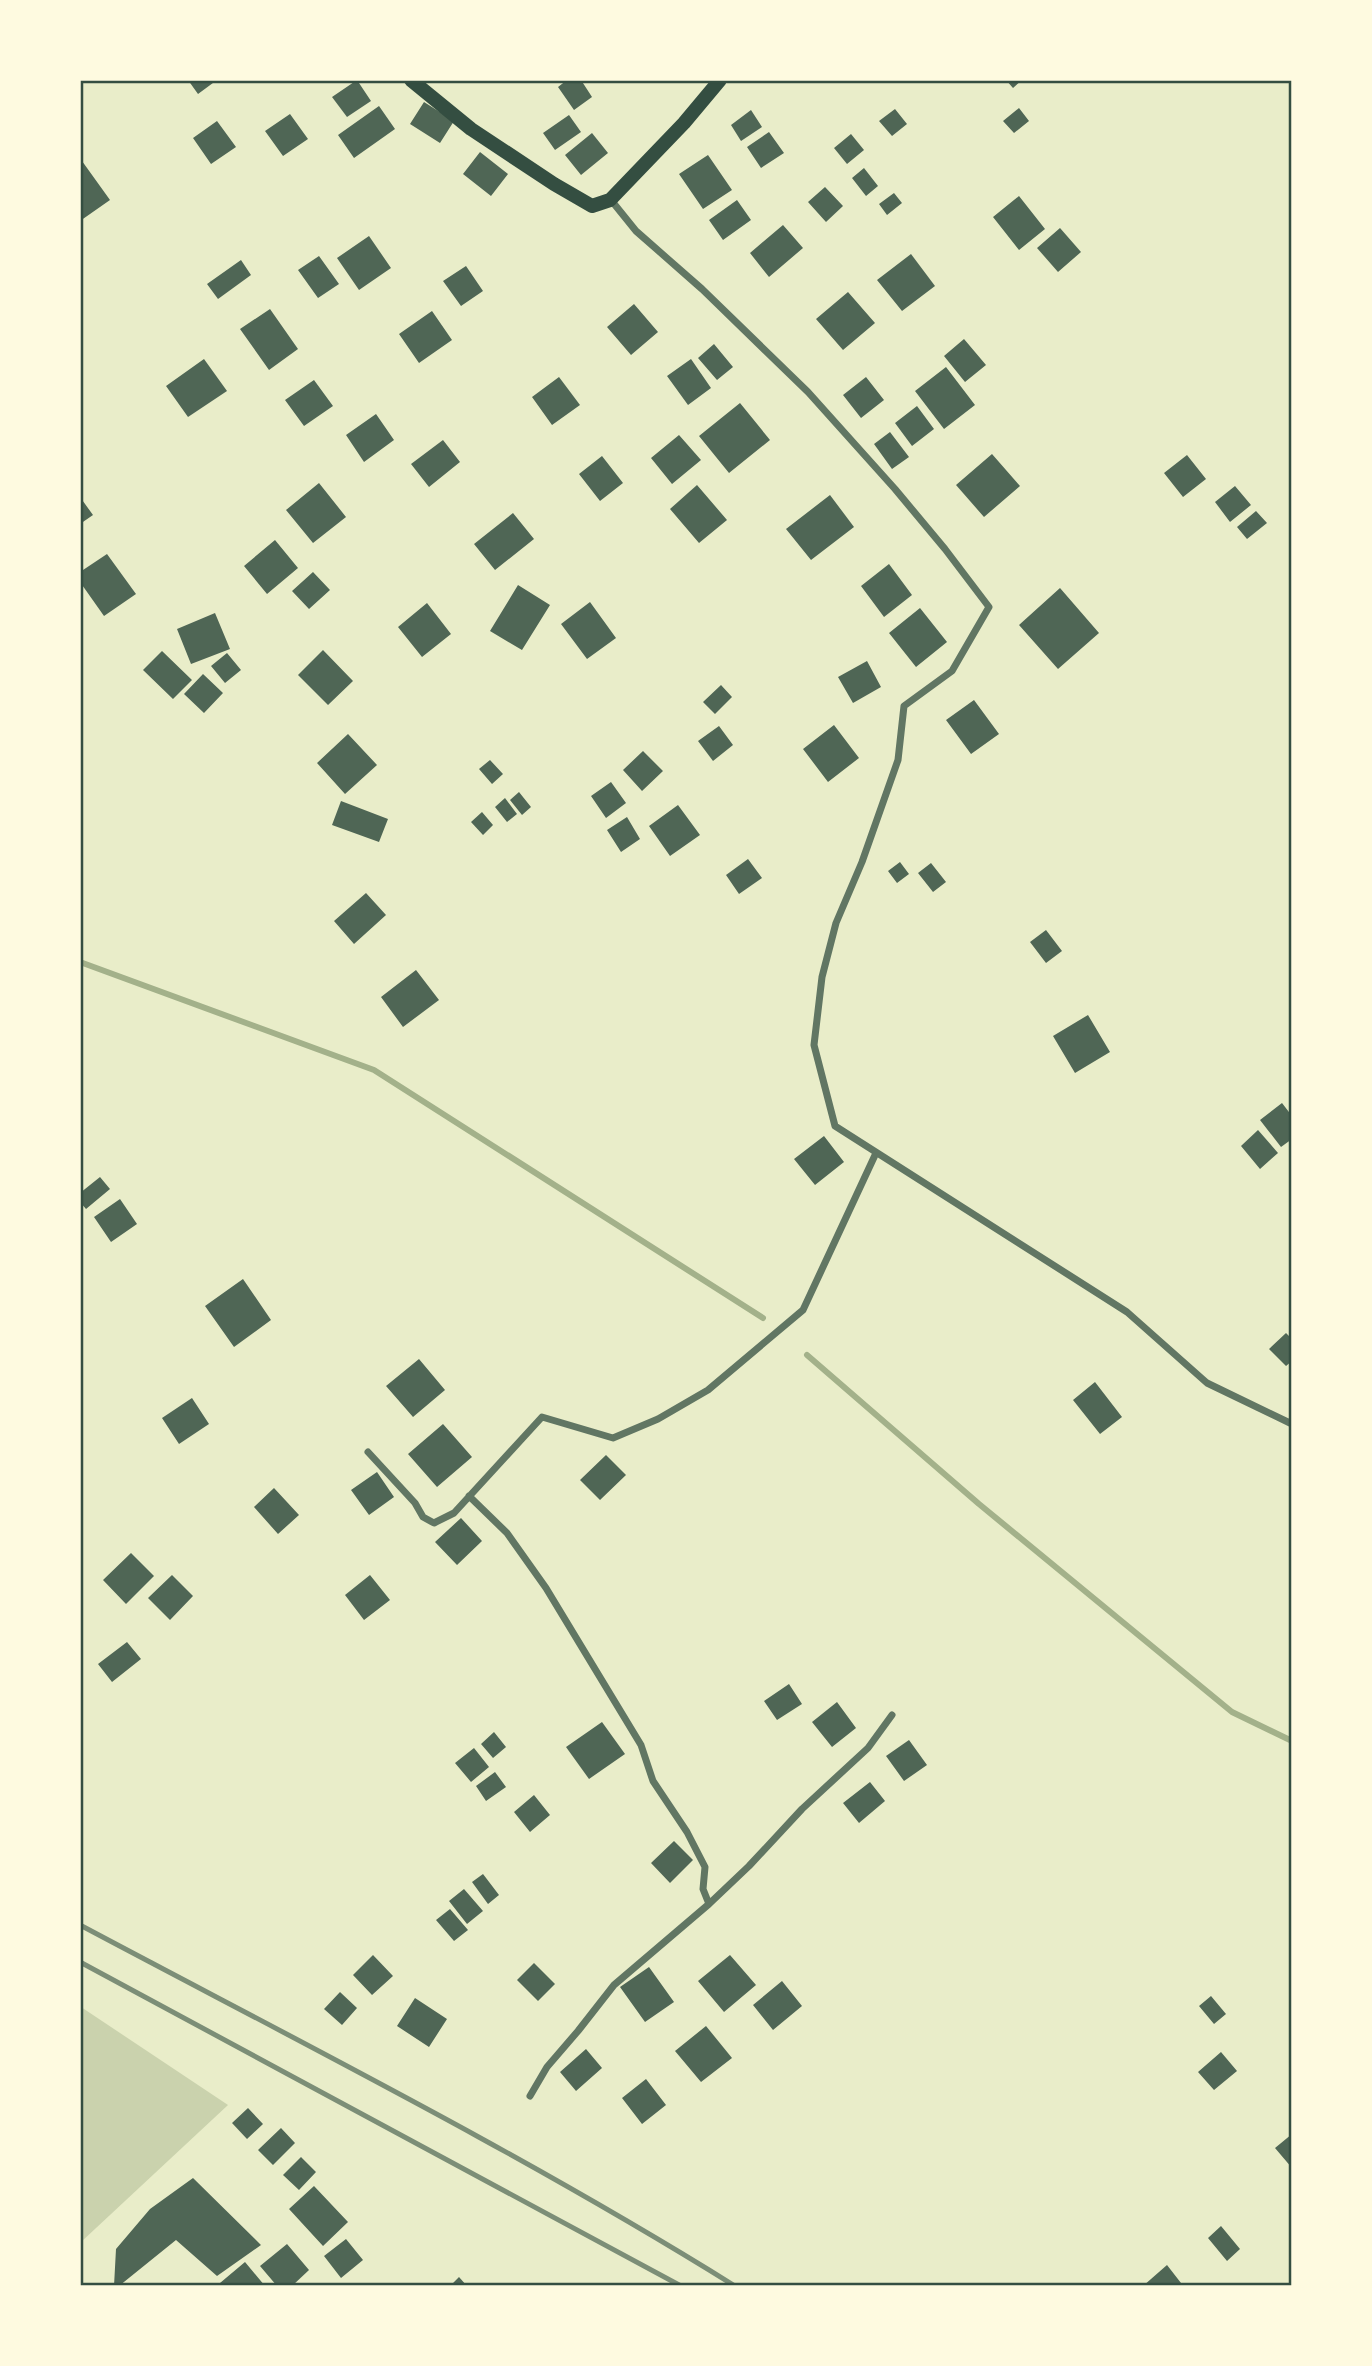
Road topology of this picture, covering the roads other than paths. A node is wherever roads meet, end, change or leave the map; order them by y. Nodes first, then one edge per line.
1 (411, 80) edge
2 (720, 80) edge
3 (610, 200) junction
4 (876, 1153) junction
5 (1292, 1424) edge
6 (368, 1452) dead end
7 (469, 1496) junction
8 (892, 1715) dead end
9 (709, 1904) junction
10 (530, 2096) dead end

1 - 3 main road
2 - 3 main road
3 - 4 street
4 - 5 street
4 - 7 street
6 - 7 street
7 - 9 street
8 - 9 street
9 - 10 street

